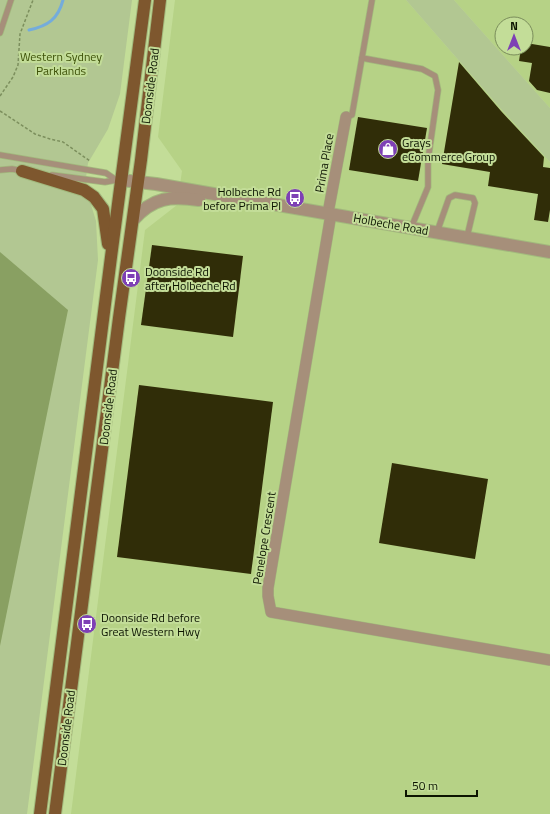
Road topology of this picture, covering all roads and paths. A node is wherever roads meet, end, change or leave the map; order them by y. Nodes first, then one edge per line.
1 (11, 0) edge
2 (33, 0) edge
3 (145, 0) edge
4 (160, 0) edge
5 (372, 0) edge
6 (0, 33) edge
7 (362, 58) junction
8 (0, 96) edge
9 (0, 111) edge
10 (346, 117) joint
11 (0, 155) edge
12 (90, 161) dead end
13 (0, 170) edge
14 (22, 171) junction
15 (118, 180) junction
16 (138, 182) junction
17 (232, 198) junction
18 (330, 214) junction
19 (133, 220) junction
20 (410, 228) junction
21 (437, 232) junction
22 (467, 237) junction
23 (550, 252) edge
24 (111, 257) junction
25 (550, 660) edge
26 (40, 814) edge
27 (55, 814) edge

1 - 6 lane
2 - 8 path
3 - 15 main road, Doonside Road
4 - 16 main road, Doonside Road
5 - 7 lane
7 - 10 lane
7 - 20 lane
9 - 12 path
10 - 18 street, Prima Place
11 - 15 lane
13 - 14 lane
14 - 15 lane
14 - 24 main road
15 - 16 street, Holbeche Road
15 - 24 main road, Doonside Road
16 - 17 street, Holbeche Road
16 - 19 main road, Doonside Road
17 - 18 street, Holbeche Road
17 - 19 street, Holbeche Road
18 - 20 street, Holbeche Road
18 - 25 street, Penelope Crescent
19 - 27 main road, Doonside Road
20 - 21 street, Holbeche Road
21 - 22 street, Holbeche Road
21 - 22 lane
22 - 23 street, Holbeche Road
24 - 26 main road, Doonside Road

